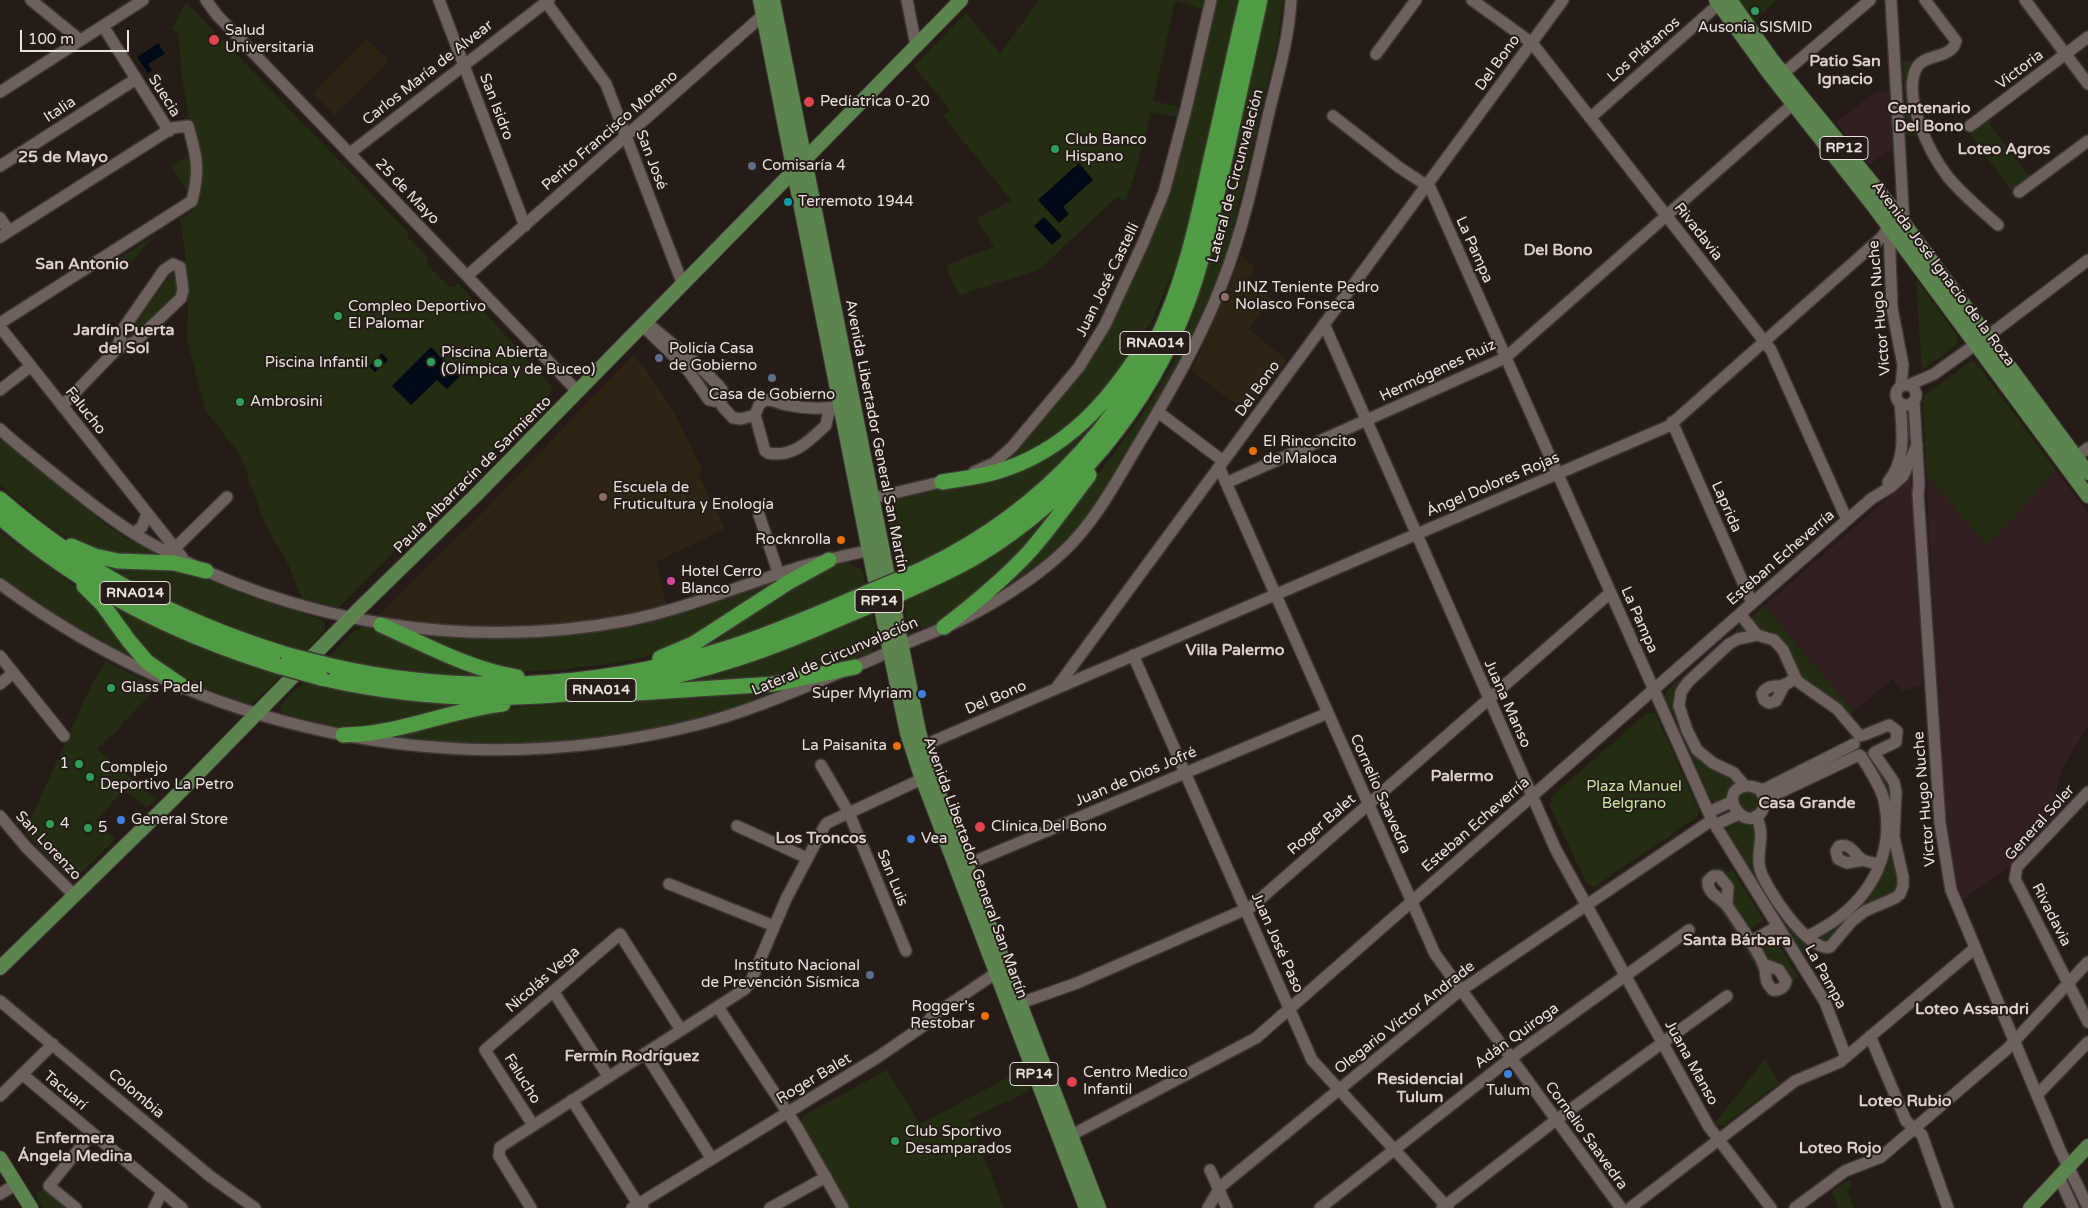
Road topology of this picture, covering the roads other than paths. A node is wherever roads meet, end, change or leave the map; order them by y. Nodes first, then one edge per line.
1 (31, 0) edge
2 (143, 0) edge
3 (200, 0) edge
4 (206, 0) edge
5 (439, 0) edge
6 (760, 0) edge
7 (907, 0) edge
8 (961, 0) edge
9 (1211, 0) edge
10 (1247, 0) edge
11 (1260, 0) edge
12 (1291, 0) edge
13 (1416, 0) edge
14 (1472, 0) edge
15 (1563, 0) edge
16 (1870, 0) edge
17 (1891, 0) edge
18 (1926, 0) edge
19 (2025, 0) edge
20 (548, 1) edge
21 (1721, 1) edge
22 (770, 9) edge
23 (215, 12) junction
24 (103, 26) junction
25 (2088, 37) edge
26 (80, 40) junction
27 (1531, 43) junction
28 (916, 46) junction
29 (1376, 54) dead end
30 (2066, 54) junction
31 (464, 64) junction
32 (1779, 77) junction
33 (136, 79) junction
34 (2088, 84) edge
35 (0, 92) edge
36 (1793, 104) junction
37 (1333, 116) dead end
38 (1590, 118) junction
39 (1970, 126) dead end
40 (169, 130) junction
41 (626, 137) junction
42 (2088, 141) edge
43 (350, 153) junction
44 (804, 160) junction
45 (0, 166) edge
46 (794, 171) junction
47 (1427, 184) junction
48 (2020, 192) dead end
49 (1666, 216) junction
50 (0, 218) edge
51 (1904, 224) junction
52 (1998, 225) dead end
53 (525, 226) junction
54 (1889, 226) junction
55 (4, 234) edge
56 (2088, 260) edge
57 (467, 276) junction
58 (1181, 277) junction
59 (684, 285) junction
60 (0, 323) edge
61 (645, 324) junction
62 (1324, 324) junction
63 (0, 327) edge
64 (1981, 340) junction
65 (1764, 341) junction
66 (117, 349) junction
67 (1505, 358) junction
68 (31, 366) junction
69 (1158, 368) junction
70 (1934, 374) junction
71 (1905, 386) junction
72 (0, 390) edge
73 (578, 392) junction
74 (1915, 398) junction
75 (1900, 403) junction
76 (62, 406) junction
77 (842, 406) junction
78 (1158, 412) junction
79 (754, 415) junction
80 (1366, 420) junction
81 (1672, 422) junction
82 (0, 429) edge
83 (1902, 443) junction
84 (1917, 445) junction
85 (2088, 448) edge
86 (2076, 457) junction
87 (1910, 462) junction
88 (1221, 464) junction
89 (2088, 473) edge
90 (1556, 474) junction
91 (942, 482) junction
92 (1226, 483) junction
93 (1884, 490) junction
94 (1918, 494) junction
95 (2088, 496) edge
96 (227, 497) dead end
97 (0, 499) edge
98 (866, 500) junction
99 (147, 514) junction
100 (759, 515) dead end
101 (0, 519) edge
102 (1847, 520) junction
103 (25, 529) junction
104 (133, 533) junction
105 (1416, 534) junction
106 (175, 548) junction
107 (876, 549) junction
108 (829, 560) junction
109 (57, 561) junction
110 (187, 562) junction
111 (206, 571) junction
112 (779, 575) junction
113 (0, 584) edge
114 (901, 586) junction
115 (1610, 593) junction
116 (1275, 594) junction
117 (868, 600) junction
118 (1752, 603) junction
119 (1740, 614) junction
120 (351, 618) junction
121 (381, 625) junction
122 (944, 627) junction
123 (1757, 635) junction
124 (896, 649) junction
125 (1133, 655) junction
126 (0, 656) edge
127 (283, 661) junction
128 (855, 667) junction
129 (14, 673) junction
130 (606, 676) junction
131 (1795, 678) junction
132 (0, 684) edge
133 (1785, 684) dead end
134 (182, 686) junction
135 (1056, 688) junction
136 (566, 690) junction
137 (1654, 690) junction
138 (1488, 699) junction
139 (257, 713) junction
140 (1328, 713) junction
141 (343, 735) junction
142 (920, 735) junction
143 (64, 736) dead end
144 (934, 741) junction
145 (1860, 745) junction
146 (1874, 752) junction
147 (925, 753) junction
148 (821, 765) dead end
149 (1185, 773) junction
150 (920, 774) junction
151 (1745, 786) junction
152 (1759, 789) junction
153 (2088, 792) edge
154 (1532, 797) junction
155 (1733, 801) junction
156 (1765, 802) junction
157 (1368, 804) junction
158 (849, 813) junction
159 (1739, 814) junction
160 (0, 816) edge
161 (1756, 816) junction
162 (1712, 819) junction
163 (738, 826) dead end
164 (807, 858) junction
165 (1863, 860) dead end
166 (1879, 865) junction
167 (961, 867) junction
168 (2015, 874) joint
169 (669, 884) dead end
170 (1774, 894) junction
171 (75, 896) junction
172 (1762, 901) junction
173 (1411, 902) junction
174 (1727, 904) dead end
175 (1586, 905) junction
176 (1246, 909) junction
177 (1776, 923) junction
178 (774, 926) junction
179 (1689, 930) dead end
180 (1807, 936) junction
181 (1748, 939) junction
182 (23, 946) junction
183 (1974, 949) junction
184 (906, 951) dead end
185 (2088, 962) edge
186 (1763, 964) dead end
187 (0, 968) edge
188 (1001, 970) junction
189 (1626, 976) junction
190 (0, 977) edge
191 (2068, 983) junction
192 (1461, 990) junction
193 (553, 991) junction
194 (1728, 996) dead end
195 (0, 1001) edge
196 (1014, 1005) junction
197 (718, 1006) junction
198 (1290, 1009) junction
199 (2088, 1022) edge
200 (681, 1030) junction
201 (1870, 1036) junction
202 (2014, 1041) junction
203 (2088, 1042) edge
204 (1663, 1043) junction
205 (53, 1044) junction
206 (485, 1050) joint
207 (645, 1053) junction
208 (1846, 1057) junction
209 (1511, 1058) junction
210 (22, 1074) junction
211 (608, 1076) junction
212 (1339, 1090) junction
213 (2037, 1094) junction
214 (0, 1096) edge
215 (572, 1100) junction
216 (787, 1113) junction
217 (1556, 1120) junction
218 (533, 1124) junction
219 (1914, 1128) junction
220 (92, 1133) junction
221 (1065, 1138) junction
222 (1719, 1139) junction
223 (2088, 1146) edge
224 (1394, 1150) junction
225 (0, 1158) edge
226 (712, 1159) junction
227 (2068, 1167) junction
228 (1210, 1170) dead end
229 (826, 1177) junction
230 (2058, 1177) junction
231 (16, 1184) junction
232 (1218, 1189) junction
233 (162, 1192) junction
234 (0, 1194) edge
235 (637, 1207) edge
236 (773, 1207) edge
237 (1445, 1207) edge
238 (2088, 1207) edge
239 (31, 1208) edge
240 (76, 1208) edge
241 (154, 1208) edge
242 (182, 1208) edge
243 (255, 1208) edge
244 (532, 1208) edge
245 (843, 1208) edge
246 (1086, 1208) edge
247 (1098, 1208) edge
248 (1208, 1208) edge
249 (1227, 1208) edge
250 (1320, 1208) edge
251 (1621, 1208) edge
252 (1630, 1208) edge
253 (1771, 1208) edge
254 (1795, 1208) edge
255 (1948, 1208) edge
256 (2030, 1208) edge
257 (2073, 1208) edge

1 - 26 street
2 - 24 street
3 - 23 street, 25 de Mayo
4 - 23 street, 25 de Mayo
5 - 31 street, San Isidro
6 - 22 main road, Avenida Libertador General San Martín
7 - 28 street
8 - 28 main road, Paula Albarracín de Sarmiento
9 - 91 street, Juan José Castelli
10 - 58 highway, RNA014
11 - 69 highway, RNA014
12 - 78 street, Lateral de Circunvalación
13 - 29 street
14 - 27 street, Rivadavia
15 - 27 street, Del Bono
16 - 32 street
17 - 51 street
18 - 52 street
19 - 30 street
20 - 31 street, Carlos María de Alvear
20 - 41 street, San José
21 - 32 main road, Avenida José Ignacio de la Roza / RP12
21 - 38 street, Los Plátanos
22 - 41 street, Perito Francisco Moreno
22 - 44 main road, Avenida Libertador General San Martín
22 - 46 main road, Avenida Libertador General San Martín
23 - 43 street, 25 de Mayo
24 - 26 street
24 - 33 street, Suecia
25 - 30 street, Victoria
26 - 35 street
27 - 38 street, Rivadavia
27 - 47 street, Del Bono
28 - 44 main road, Paula Albarracín de Sarmiento
30 - 34 street
30 - 39 street, Victoria
31 - 43 street, Carlos María de Alvear
31 - 53 street, San Isidro
32 - 36 main road, Avenida José Ignacio de la Roza / RP12
32 - 51 main road, Avenida José Ignacio de la Roza / RP12
33 - 40 street, Suecia
33 - 45 street, Italia
36 - 49 street, Hermógenes Ruiz
36 - 54 main road, Avenida José Ignacio de la Roza / RP12
37 - 47 street
38 - 49 street, Rivadavia
40 - 55 street
40 - 60 street, Suecia
41 - 53 street, Perito Francisco Moreno
41 - 59 street, San José
42 - 48 street
43 - 57 street, 25 de Mayo
44 - 46 main road, Paula Albarracín de Sarmiento
44 - 77 main road, Avenida Libertador General San Martín
46 - 59 main road, Paula Albarracín de Sarmiento
46 - 77 main road, Avenida Libertador General San Martín
47 - 62 street, Del Bono
47 - 67 street, La Pampa
49 - 65 street, Rivadavia
49 - 67 street, Hermógenes Ruiz
50 - 55 street
51 - 64 main road, Avenida José Ignacio de la Roza / RP12
53 - 57 street, Perito Francisco Moreno
54 - 64 main road, Avenida José Ignacio de la Roza / RP12
54 - 65 street, Ángel Dolores Rojas
54 - 71 street, Víctor Hugo Nuche
56 - 64 street
57 - 73 street, 25 de Mayo
58 - 91 highway
58 - 114 highway, RNA014
59 - 61 main road, Paula Albarracín de Sarmiento
61 - 73 main road, Paula Albarracín de Sarmiento
61 - 79 street
62 - 80 street, Juana Manso
62 - 88 street, Del Bono
63 - 68 street, Falucho
64 - 70 street
64 - 86 main road, Avenida José Ignacio de la Roza / RP12
64 - 95 main road, Avenida José Ignacio de la Roza / RP12
65 - 81 street, Ángel Dolores Rojas
65 - 102 street, Rivadavia
66 - 66 street
66 - 76 street
67 - 80 street, Hermógenes Ruiz
67 - 90 street, La Pampa
68 - 72 street
68 - 76 street, Falucho
69 - 114 highway, RNA014
69 - 122 highway
70 - 71 street
70 - 74 street
71 - 74 street
71 - 75 street
73 - 120 main road, Paula Albarracín de Sarmiento
74 - 75 street
74 - 84 street, Esteban Echeverría
75 - 83 street, Esteban Echeverría
76 - 99 street, Falucho
77 - 79 street
77 - 79 street
77 - 98 main road, Avenida Libertador General San Martín
78 - 88 street, Cornelio Saavedra
78 - 122 street, Lateral de Circunvalación
80 - 92 street, Hermógenes Ruiz
80 - 105 street, Juana Manso
81 - 90 street, Ángel Dolores Rojas
81 - 118 street, Laprida
82 - 104 street
83 - 87 street, Esteban Echeverría
83 - 93 street, Esteban Echeverría
84 - 87 street, Esteban Echeverría
84 - 94 street, Víctor Hugo Nuche
85 - 86 street
86 - 89 main road, Avenida José Ignacio de la Roza / RP12
87 - 93 street, Esteban Echeverría
87 - 94 street, Víctor Hugo Nuche
88 - 92 street, Cornelio Saavedra
88 - 135 street, Del Bono
90 - 105 street, Ángel Dolores Rojas
90 - 115 street, La Pampa
91 - 98 street, Juan José Castelli
92 - 116 street, Cornelio Saavedra
93 - 102 street, Esteban Echeverría
94 - 183 street, Víctor Hugo Nuche
96 - 106 street
97 - 103 highway, RNA014
98 - 107 main road, Avenida Libertador General San Martín / RP14
99 - 104 street
99 - 106 street, Falucho
100 - 112 street
101 - 103 highway, RNA014
102 - 118 street, Esteban Echeverría
103 - 109 highway, RNA014
103 - 111 highway
103 - 127 highway, RNA014
104 - 110 street
105 - 116 street, Ángel Dolores Rojas
105 - 138 street, Juana Manso
106 - 110 street, Falucho
107 - 108 street
107 - 124 main road, Avenida Libertador General San Martín / RP14
108 - 112 street
108 - 130 highway
109 - 127 highway, RNA014
109 - 134 highway
110 - 111 street
111 - 120 street
112 - 121 street
113 - 134 street, Lateral de Circunvalación
114 - 117 highway, RNA014, bridge
115 - 137 street, La Pampa
115 - 138 street, Roger Balet
116 - 125 street, Ángel Dolores Rojas
116 - 140 street, Cornelio Saavedra
117 - 130 highway, RNA014
117 - 136 highway, RNA014
118 - 119 street, Esteban Echeverría
119 - 123 street
119 - 137 street, Esteban Echeverría
120 - 121 street
120 - 139 main road, Paula Albarracín de Sarmiento
121 - 136 highway
122 - 124 street, Lateral de Circunvalación
123 - 131 street
123 - 151 street
124 - 128 street, Lateral de Circunvalación
124 - 142 main road, Avenida Libertador General San Martín / RP14
124 - 150 main road, Avenida Libertador General San Martín / RP14
125 - 135 street, Ángel Dolores Rojas
125 - 149 street, Juan José Paso
126 - 129 street
127 - 136 highway, RNA014, bridge
127 - 136 highway, RNA014, bridge
128 - 136 highway
128 - 141 street, Lateral de Circunvalación
129 - 132 street
129 - 143 street
130 - 136 highway, RNA014
131 - 133 street
131 - 145 street
134 - 139 street, Lateral de Circunvalación
135 - 144 street, Del Bono
136 - 141 highway
137 - 154 street, Esteban Echeverría
137 - 162 street, La Pampa
138 - 154 street, Juana Manso
138 - 157 street, Roger Balet
139 - 141 street, Lateral de Circunvalación
139 - 171 main road, Paula Albarracín de Sarmiento
140 - 149 street, Juan de Dios Jofré
140 - 157 street, Cornelio Saavedra
142 - 144 street
142 - 147 main road, Avenida Libertador General San Martín / RP14
144 - 147 street, Del Bono
145 - 146 street
145 - 146 street
145 - 146 street
145 - 152 street
145 - 156 street
145 - 166 street
146 - 180 street
147 - 150 street, Del Bono
147 - 167 main road, Avenida Libertador General San Martín / RP14
148 - 158 street, San Luis
149 - 167 street, Juan de Dios Jofré
149 - 176 street, Juan José Paso
150 - 158 street
150 - 167 main road, Avenida Libertador General San Martín / RP14
151 - 152 street
151 - 155 street
152 - 156 street
153 - 168 street, General Soler
154 - 173 street, Esteban Echeverría
154 - 175 street, Juana Manso
155 - 159 street
155 - 162 street
156 - 161 street
157 - 173 street, Cornelio Saavedra
157 - 176 street, Roger Balet
158 - 164 street
158 - 184 street, San Luis
159 - 161 street
159 - 162 street
160 - 171 street, San Lorenzo
161 - 170 street
162 - 172 street, La Pampa
162 - 175 street, Olegario Víctor Andrade
163 - 164 street
164 - 178 street
165 - 166 street
166 - 180 street
167 - 188 main road, Avenida Libertador General San Martín / RP14
168 - 191 street, Rivadavia
169 - 178 street
170 - 172 street
170 - 180 street
171 - 182 main road, Paula Albarracín de Sarmiento
172 - 177 street, La Pampa
173 - 192 street, Cornelio Saavedra
173 - 198 street, Esteban Echeverría
174 - 181 street
175 - 189 street, Juana Manso
175 - 192 street, Olegario Víctor Andrade
176 - 196 street, Roger Balet
176 - 198 street, Juan José Paso
177 - 181 street
177 - 208 street, La Pampa
178 - 197 street
179 - 189 street, Adán Quiroga
181 - 186 street
182 - 187 main road, Paula Albarracín de Sarmiento
182 - 190 main road, Paula Albarracín de Sarmiento
183 - 201 street
183 - 202 street, Víctor Hugo Nuche
185 - 191 street
188 - 196 main road, Avenida Libertador General San Martín / RP14
188 - 216 street, Roger Balet
189 - 204 street, Juana Manso
189 - 209 street, Adán Quiroga
191 - 199 street, Rivadavia
191 - 202 street
192 - 209 street, Cornelio Saavedra
192 - 212 street, Olegario Víctor Andrade
193 - 200 street, Nicolás Vega
193 - 206 street, Nicolás Vega
193 - 211 street
194 - 204 street
195 - 205 street, Colombia
196 - 221 main road, Avenida Libertador General San Martín / RP14
197 - 200 street
197 - 216 street
198 - 212 street, Juan José Paso
198 - 221 street, Esteban Echeverría
200 - 207 street
201 - 208 street
201 - 219 street
202 - 213 street, Víctor Hugo Nuche
202 - 219 street
203 - 213 street
204 - 217 street
204 - 222 street, Juana Manso
205 - 210 street
205 - 243 street, Colombia
206 - 218 street, Falucho
207 - 211 street
207 - 226 street
208 - 222 street
209 - 217 street, Cornelio Saavedra
209 - 224 street, Adán Quiroga
210 - 214 street
210 - 220 street, Tacuarí
211 - 215 street
212 - 224 street, Juan José Paso
212 - 232 street, Olegario Víctor Andrade
213 - 227 street, Víctor Hugo Nuche
215 - 218 street
215 - 235 street
216 - 226 street, Roger Balet
216 - 229 street
217 - 237 street
217 - 251 street, Cornelio Saavedra
218 - 244 street
219 - 254 street
219 - 255 street
220 - 233 street, Tacuarí
220 - 240 street
221 - 246 main road, Avenida Libertador General San Martín / RP14
221 - 247 main road, Avenida Libertador General San Martín / RP14
222 - 252 street
222 - 253 street, Juana Manso
223 - 227 main road
224 - 237 street, Juan José Paso
224 - 250 street, Adán Quiroga
225 - 231 main road
226 - 235 street, Roger Balet
227 - 230 main road
227 - 238 street, Víctor Hugo Nuche
228 - 232 street
229 - 236 street
229 - 245 street
230 - 256 main road
230 - 257 street
231 - 234 street
231 - 239 main road
232 - 248 street, Olegario Víctor Andrade
232 - 249 street
233 - 241 street
233 - 242 street, Tacuarí

